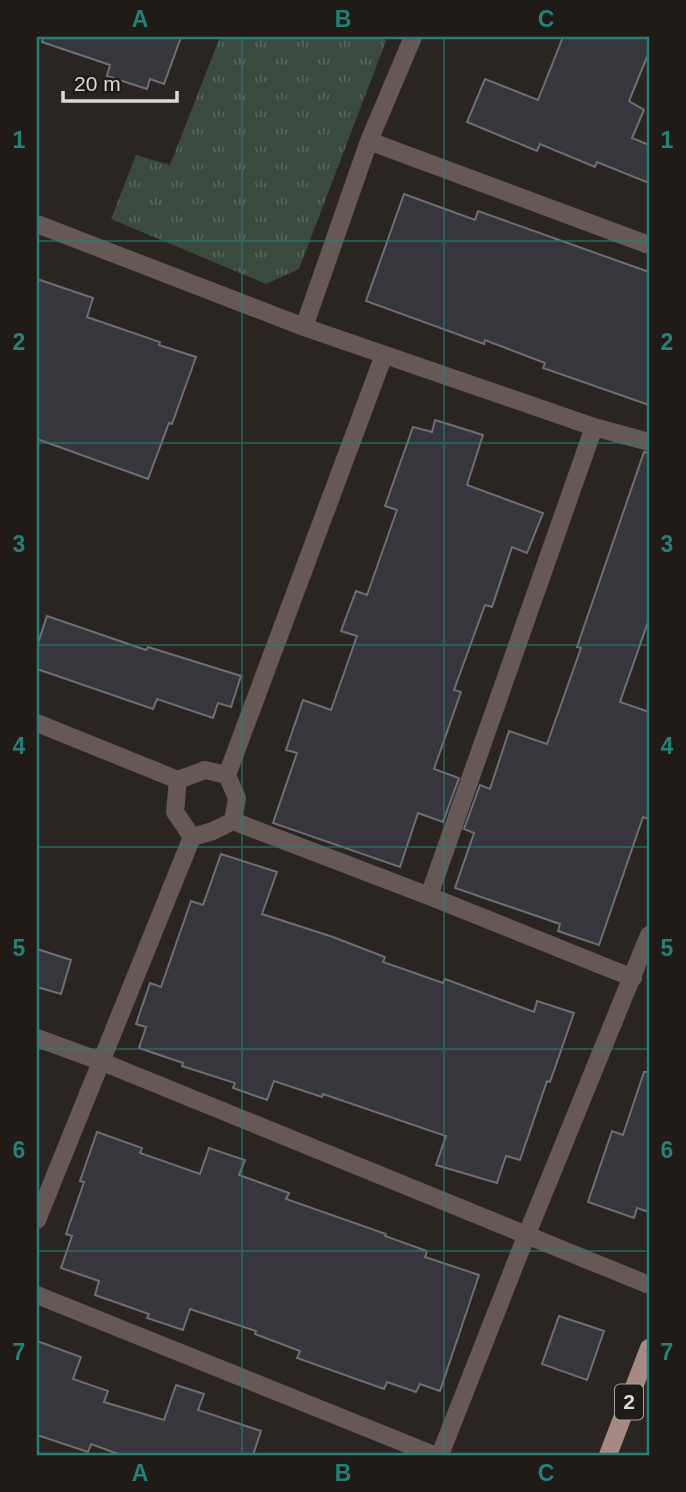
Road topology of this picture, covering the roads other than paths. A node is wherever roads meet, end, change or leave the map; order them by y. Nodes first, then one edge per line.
1 (413, 37) edge
2 (369, 141) junction
3 (37, 224) edge
4 (649, 245) edge
5 (304, 327) junction
6 (384, 355) junction
7 (594, 427) junction
8 (649, 442) edge
9 (37, 723) edge
10 (227, 775) junction
11 (178, 780) junction
12 (233, 821) junction
13 (191, 837) junction
14 (429, 896) junction
15 (649, 935) edge
16 (633, 978) junction
17 (37, 1038) edge
18 (100, 1061) junction
19 (37, 1220) edge
20 (527, 1234) junction
21 (649, 1285) edge
22 (37, 1295) edge
23 (649, 1348) edge
24 (434, 1455) edge
25 (440, 1455) edge
26 (608, 1455) edge

1 - 2 street
2 - 4 street
2 - 5 street
3 - 5 street
5 - 6 street
6 - 7 street
6 - 10 street
7 - 8 street
7 - 14 street
9 - 11 street
10 - 11 street
10 - 12 street
11 - 13 street
12 - 13 street
12 - 14 street
13 - 18 street
14 - 16 street
15 - 16 street
16 - 20 street
17 - 18 street
18 - 19 street
18 - 20 street
20 - 21 street
20 - 25 street
22 - 24 street
23 - 26 main road, 2

